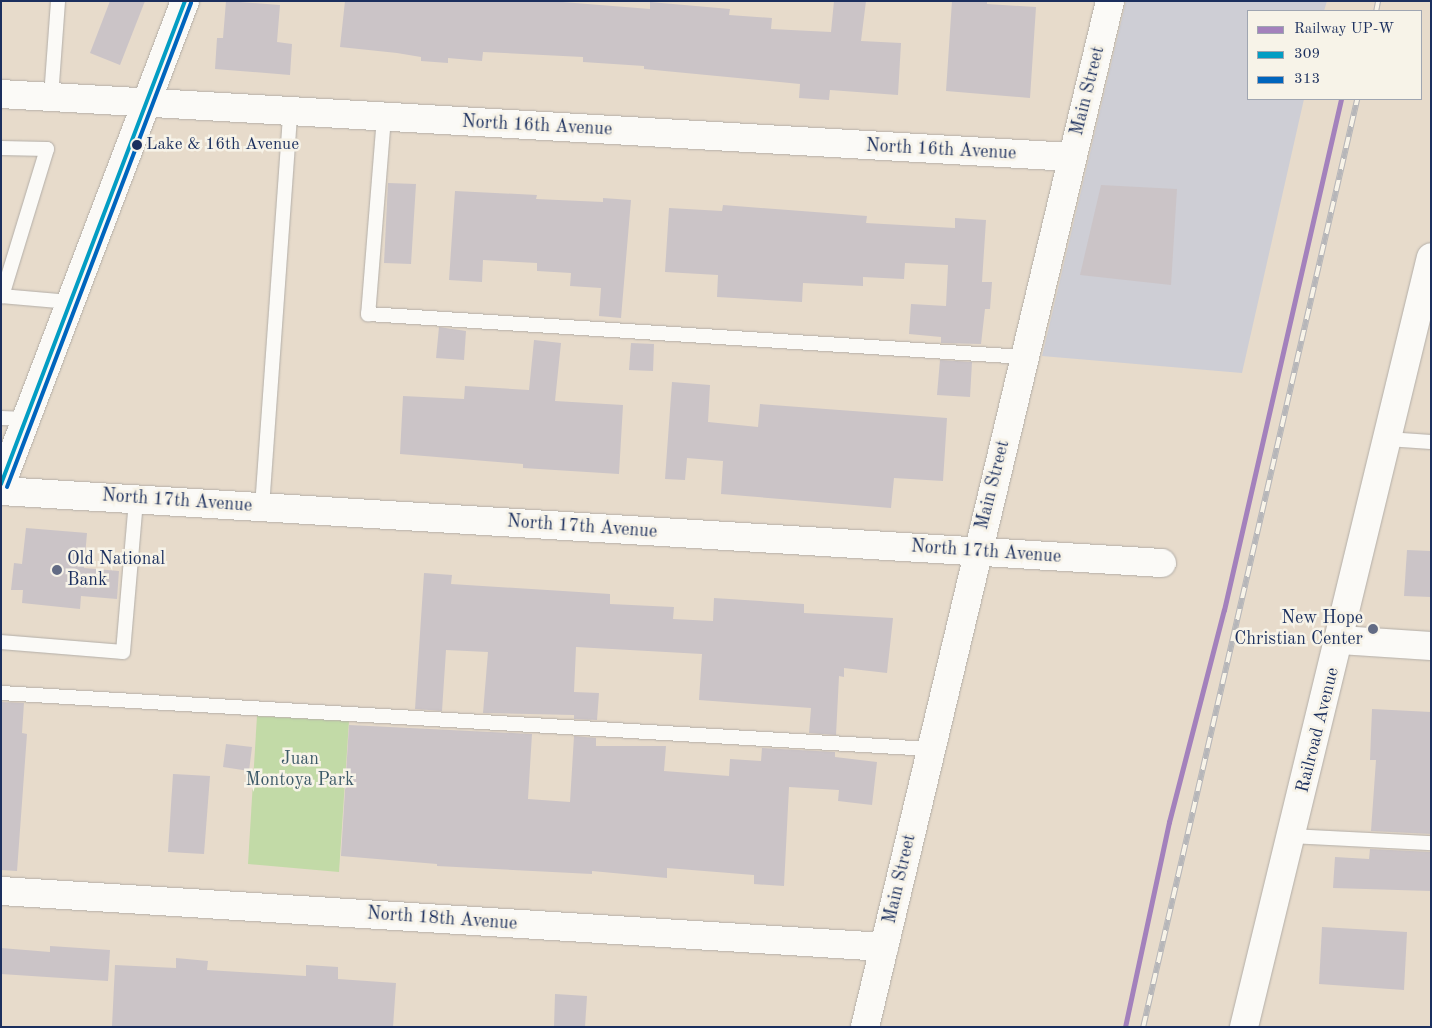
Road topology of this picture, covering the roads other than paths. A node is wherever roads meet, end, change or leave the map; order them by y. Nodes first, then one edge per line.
1 (58, 1) edge
2 (185, 1) edge
3 (1110, 1) edge
4 (1, 94) edge
5 (51, 97) junction
6 (147, 103) junction
7 (290, 112) junction
8 (384, 117) junction
9 (1, 148) edge
10 (1072, 157) junction
11 (1431, 257) edge
12 (2, 296) edge
13 (70, 302) junction
14 (1024, 357) junction
15 (14, 419) edge
16 (1388, 439) junction
17 (1431, 442) edge
18 (1, 484) edge
19 (1, 491) edge
20 (136, 499) junction
21 (262, 507) junction
22 (977, 551) junction
23 (1162, 563) dead end
24 (1340, 640) junction
25 (1, 642) edge
26 (1431, 646) edge
27 (1, 693) edge
28 (931, 749) junction
29 (1292, 836) junction
30 (1431, 844) edge
31 (1, 891) edge
32 (884, 947) junction
33 (865, 1027) edge
34 (1244, 1027) edge

1 - 5 lane
2 - 6 street
3 - 10 street, Main Street
4 - 5 street, North 16th Avenue
5 - 6 street, North 16th Avenue
6 - 7 street, North 16th Avenue
6 - 13 street
7 - 8 street, North 16th Avenue
7 - 21 lane
8 - 10 street, North 16th Avenue
8 - 14 lane
9 - 12 lane
10 - 14 street, Main Street
11 - 16 street, Railroad Avenue
12 - 13 lane
13 - 15 street
14 - 22 street, Main Street
15 - 18 street
16 - 17 lane
16 - 24 street, Railroad Avenue
19 - 20 street, North 17th Avenue
20 - 21 street, North 17th Avenue
20 - 25 lane
21 - 22 street, North 17th Avenue
22 - 23 street, North 17th Avenue
22 - 28 street, Main Street
24 - 26 street
24 - 29 street, Railroad Avenue
27 - 28 lane
28 - 32 street, Main Street
29 - 30 lane
29 - 34 street, Railroad Avenue
31 - 32 street, North 18th Avenue
32 - 33 street, Main Street

